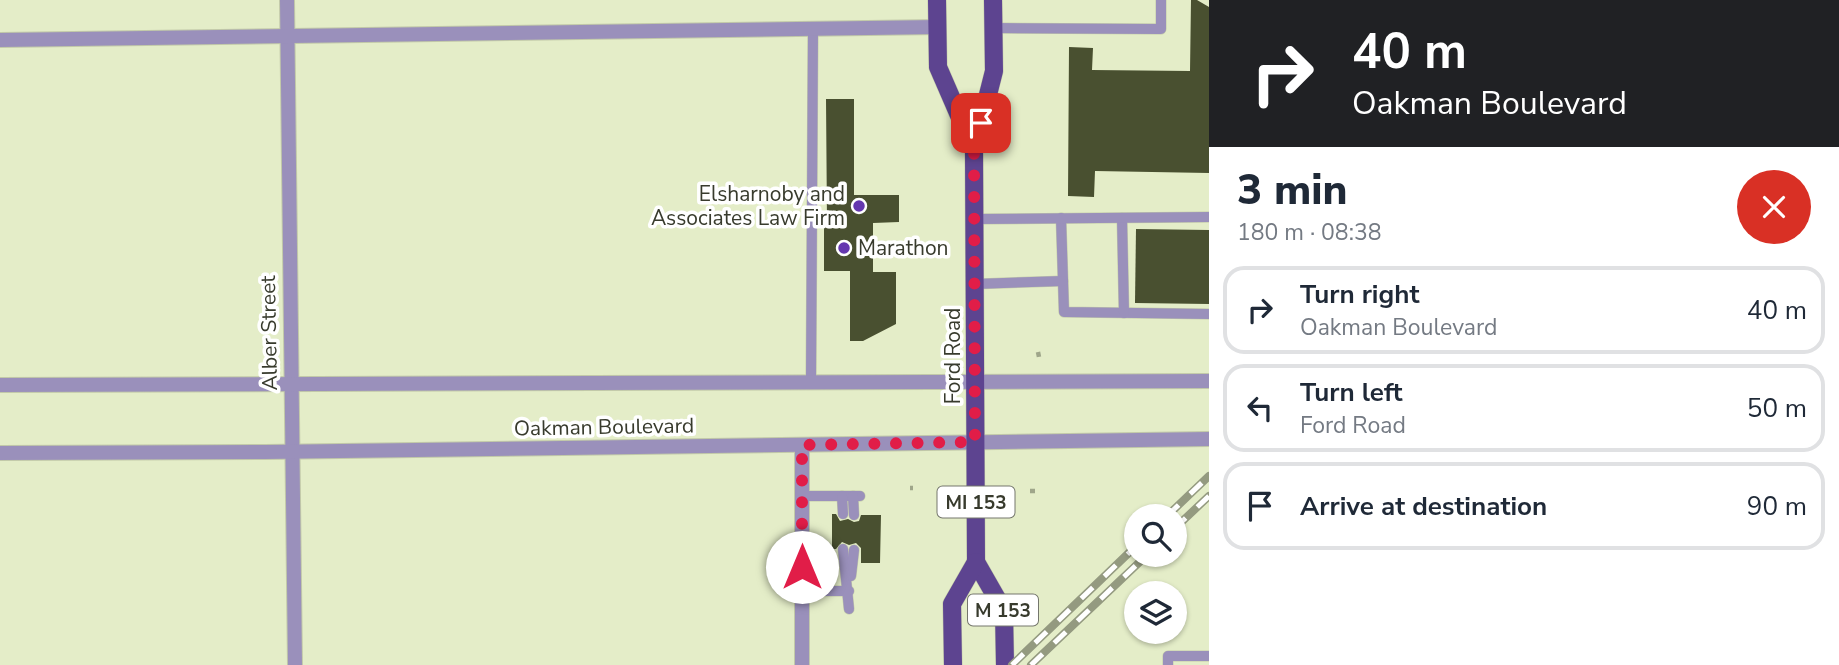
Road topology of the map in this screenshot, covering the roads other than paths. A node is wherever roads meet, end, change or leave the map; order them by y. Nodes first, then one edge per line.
1 (287, 0) edge
2 (937, 0) edge
3 (993, 0) edge
4 (1161, 0) edge
5 (937, 27) junction
6 (994, 28) junction
7 (813, 29) junction
8 (287, 36) junction
9 (0, 40) edge
10 (974, 150) junction
11 (1209, 217) edge
12 (1061, 218) junction
13 (1122, 218) junction
14 (975, 219) junction
15 (1063, 281) junction
16 (975, 284) junction
17 (1124, 313) junction
18 (1209, 314) edge
19 (976, 381) junction
20 (811, 382) junction
21 (1209, 382) edge
22 (291, 384) junction
23 (0, 385) edge
24 (1209, 439) edge
25 (975, 442) junction
26 (802, 445) junction
27 (292, 452) junction
28 (0, 453) edge
29 (802, 496) junction
30 (842, 496) junction
31 (843, 549) dead end
32 (854, 550) dead end
33 (976, 562) junction
34 (802, 591) junction
35 (849, 591) junction
36 (849, 609) dead end
37 (1209, 656) edge
38 (295, 665) edge
39 (802, 665) edge
40 (953, 665) edge
41 (1005, 665) edge
42 (1168, 665) edge

1 - 8 street, Alber Street
2 - 5 main road, Ford Road / MI 153
3 - 6 main road, Ford Road / MI 153
4 - 6 lane
5 - 7 street
5 - 10 main road, Ford Road / MI 153
6 - 10 main road, Ford Road / MI 153
7 - 8 street
7 - 20 lane
8 - 9 street
8 - 22 street, Alber Street
10 - 14 main road, Ford Road / MI 153
11 - 13 lane
12 - 13 lane
12 - 14 lane
12 - 15 lane
13 - 17 lane
14 - 16 main road, Ford Road / MI 153
15 - 16 lane
15 - 17 lane
16 - 19 main road, Ford Road / MI 153
17 - 18 lane
19 - 20 street, Oakman Boulevard
19 - 21 street, Oakman Boulevard
19 - 25 main road, Ford Road / MI 153
20 - 22 street, Oakman Boulevard
22 - 23 street, Oakman Boulevard
22 - 27 street, Alber Street
24 - 25 street, Oakman Boulevard
25 - 26 street, Oakman Boulevard
25 - 33 main road, Ford Road / MI 153
26 - 27 street, Oakman Boulevard
26 - 29 street
27 - 28 street, Oakman Boulevard
27 - 38 street, Alber Street
29 - 30 lane
29 - 34 street
30 - 30 lane
31 - 35 lane
32 - 35 lane
33 - 40 main road, M 153
33 - 41 main road, Ford Road / M 153
34 - 35 lane
34 - 39 street
35 - 36 lane
37 - 42 lane

